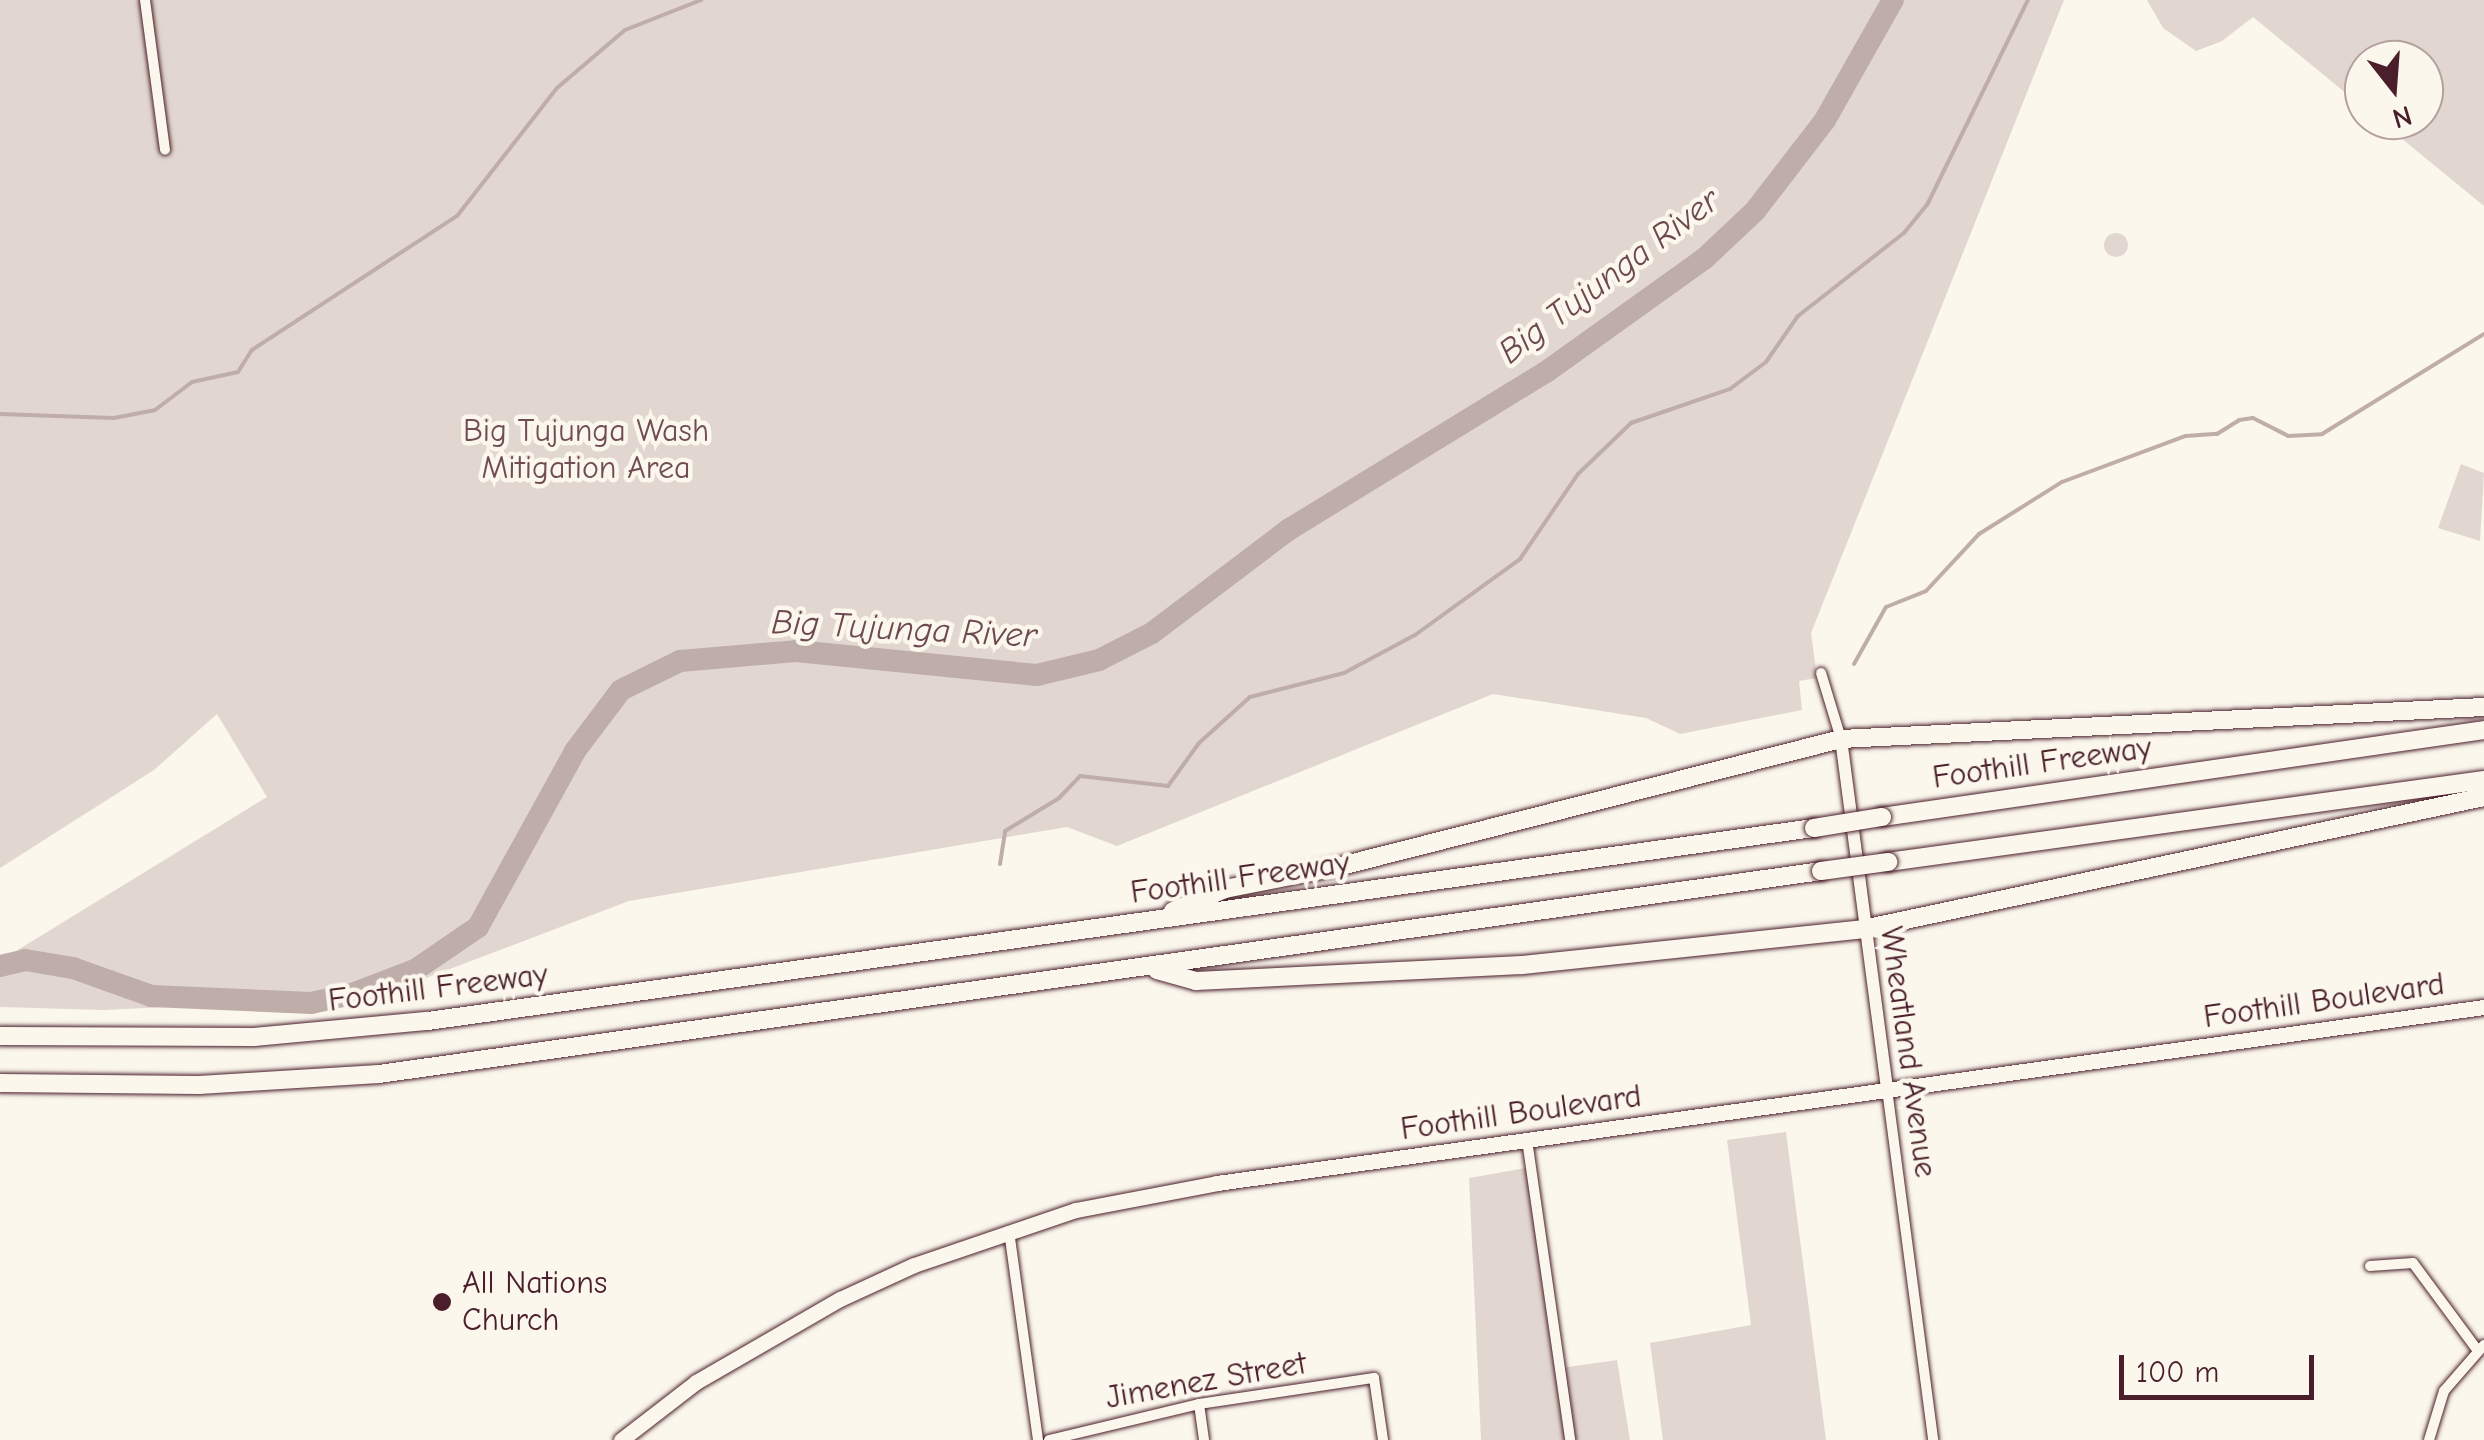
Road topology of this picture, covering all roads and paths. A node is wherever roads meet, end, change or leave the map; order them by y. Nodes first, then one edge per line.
1 (144, 0) edge
2 (165, 150) dead end
3 (1821, 674) dead end
4 (2484, 707) edge
5 (2484, 730) edge
6 (1841, 739) junction
7 (2484, 780) edge
8 (2484, 796) edge
9 (1152, 920) junction
10 (1863, 929) junction
11 (1146, 968) junction
12 (2484, 1007) edge
13 (0, 1036) edge
14 (0, 1083) edge
15 (1887, 1090) junction
16 (1527, 1140) junction
17 (1009, 1230) junction
18 (2370, 1266) dead end
19 (2480, 1347) edge
20 (1199, 1404) junction
21 (622, 1440) edge
22 (1038, 1440) edge
23 (1049, 1440) edge
24 (1204, 1440) edge
25 (1383, 1440) edge
26 (1570, 1440) edge
27 (1934, 1440) edge
28 (2430, 1440) edge

1 - 2 street
3 - 6 street, Wheatland Avenue
4 - 6 highway
5 - 9 highway, Foothill Freeway, bridge
6 - 9 highway
6 - 10 street, Wheatland Avenue
7 - 11 highway, bridge
8 - 10 highway
9 - 13 highway, Foothill Freeway
10 - 11 highway
10 - 15 street, Wheatland Avenue
11 - 14 highway
12 - 15 main road, Foothill Boulevard
15 - 16 main road, Foothill Boulevard
15 - 27 street, Wheatland Avenue
16 - 17 main road, Foothill Boulevard
16 - 26 street
17 - 21 main road, Foothill Boulevard
17 - 22 street
18 - 19 street
19 - 28 street
20 - 23 street, Jimenez Street
20 - 24 street
20 - 25 street, Jimenez Street

